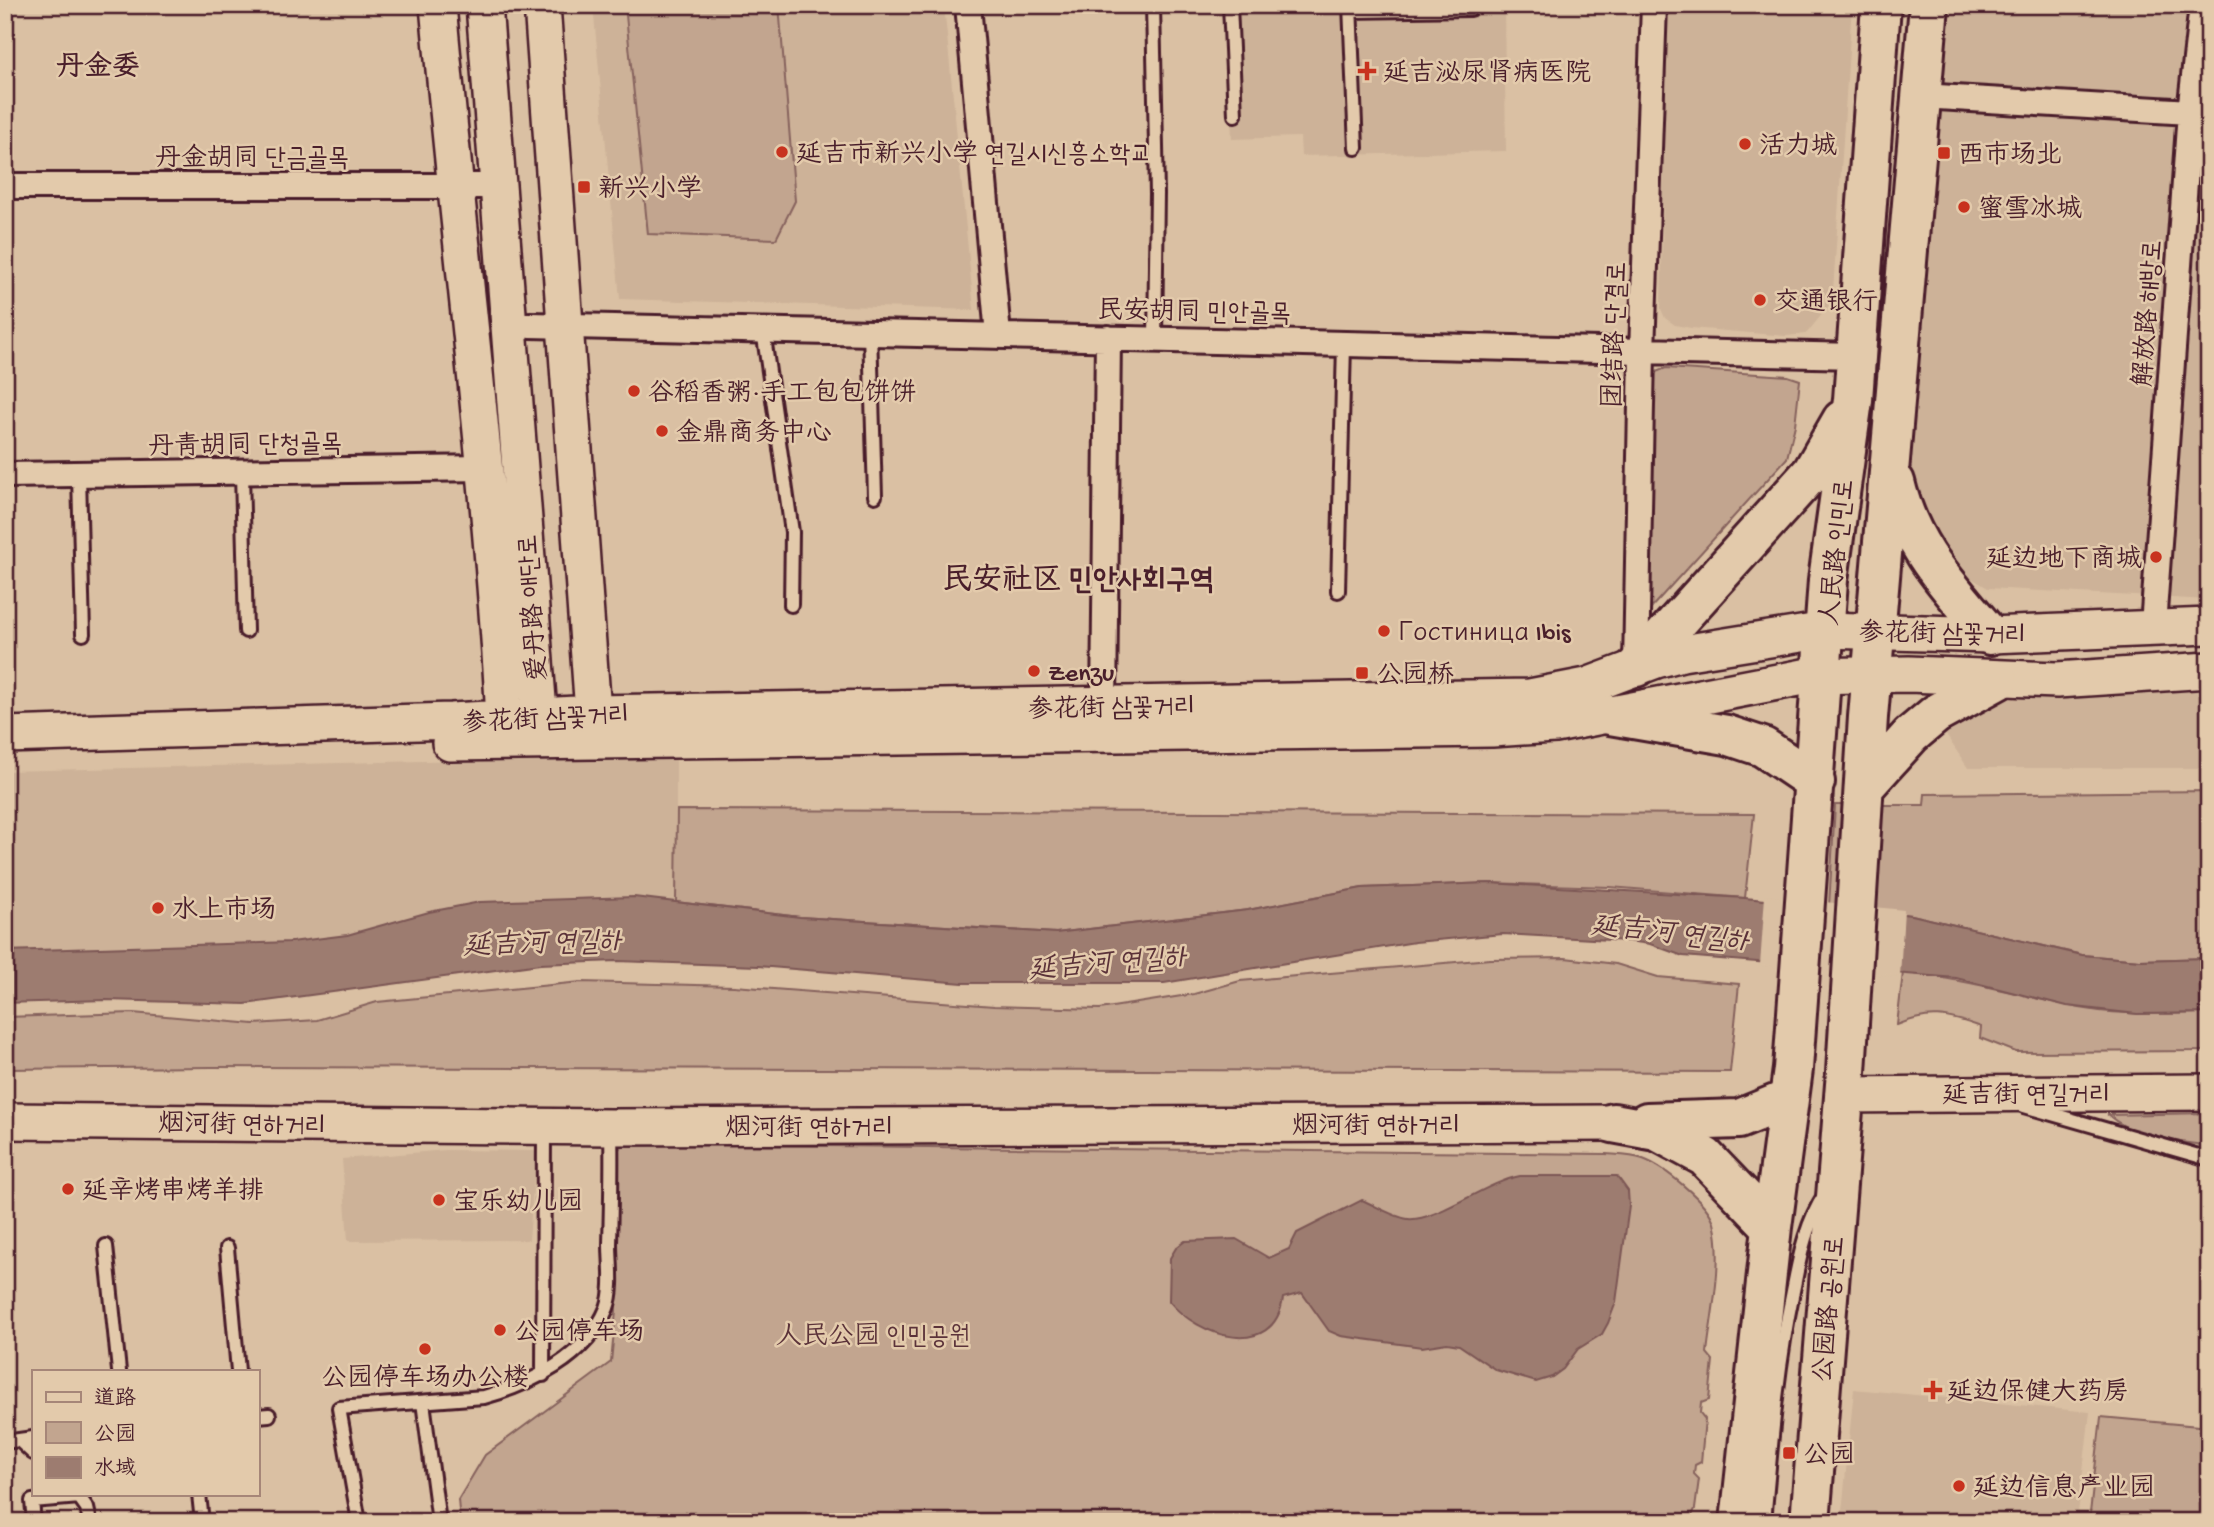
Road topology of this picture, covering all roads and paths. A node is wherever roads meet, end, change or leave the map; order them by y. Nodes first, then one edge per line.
1 (438, 5) edge
2 (484, 5) edge
3 (507, 5) edge
4 (542, 5) edge
5 (968, 5) edge
6 (1153, 5) edge
7 (1230, 5) edge
8 (1654, 5) edge
9 (1881, 5) edge
10 (1929, 5) edge
11 (2202, 5) edge
12 (1350, 8) edge
13 (1471, 9) dead end
14 (1921, 96) junction
15 (2190, 112) junction
16 (1235, 115) dead end
17 (1356, 148) dead end
18 (5, 186) edge
19 (499, 186) junction
20 (454, 187) junction
21 (530, 325) junction
22 (567, 325) junction
23 (763, 330) junction
24 (870, 332) junction
25 (998, 335) junction
26 (1108, 338) junction
27 (1155, 339) junction
28 (1344, 344) junction
29 (1642, 352) junction
30 (1857, 356) junction
31 (1853, 400) junction
32 (1890, 460) junction
33 (485, 468) junction
34 (242, 473) junction
35 (5, 475) edge
36 (79, 475) junction
37 (875, 496) dead end
38 (1338, 591) dead end
39 (791, 605) dead end
40 (2153, 626) junction
41 (2209, 626) edge
42 (1826, 630) junction
43 (246, 631) dead end
44 (1875, 631) junction
45 (83, 634) dead end
46 (1990, 635) junction
47 (1636, 667) junction
48 (2209, 670) edge
49 (1871, 674) junction
50 (1822, 675) junction
51 (1998, 680) junction
52 (1104, 706) junction
53 (1610, 715) junction
54 (505, 719) junction
55 (560, 727) junction
56 (5, 735) edge
57 (5, 757) edge
58 (1815, 782) junction
59 (1865, 786) junction
60 (1791, 1084) junction
61 (1845, 1084) junction
62 (2209, 1092) edge
63 (1979, 1093) junction
64 (5, 1121) edge
65 (1614, 1123) junction
66 (544, 1126) junction
67 (611, 1127) junction
68 (2209, 1159) edge
69 (1838, 1174) junction
70 (1772, 1227) junction
71 (106, 1246) dead end
72 (227, 1248) dead end
73 (118, 1370) edge
74 (238, 1370) edge
75 (543, 1375) junction
76 (424, 1402) junction
77 (32, 1438) edge
78 (19, 1440) junction
79 (5, 1442) edge
80 (32, 1451) edge
81 (79, 1496) edge
82 (199, 1496) edge
83 (34, 1522) edge
84 (90, 1522) edge
85 (202, 1522) edge
86 (359, 1522) edge
87 (439, 1522) edge
88 (1740, 1522) edge
89 (1764, 1522) edge
90 (1810, 1522) edge

1 - 20 main road, 爱丹路 애단로
2 - 19 main road, 爱丹路 애단로
3 - 21 main road, 爱丹路 애단로
4 - 22 main road, 爱丹路 애단로
5 - 25 street
6 - 27 lane
7 - 16 lane
8 - 29 street, 团结路 단결로
9 - 30 main road, 人民路 인민로
10 - 14 main road, 人民路 인민로
11 - 15 street, 解放路 해방로
12 - 13 lane
12 - 17 lane
14 - 15 street
14 - 32 main road, 人民路 인민로
15 - 40 street, 解放路 해방로
18 - 20 street, 丹金胡同 단금골목
19 - 20 street, 丹金胡同 단금골목
19 - 55 main road, 爱丹路 애단로
20 - 33 main road, 爱丹路 애단로
21 - 22 street, 民安胡同 민안골목
21 - 55 main road, 爱丹路 애단로
22 - 23 street, 民安胡同 민안골목
22 - 55 main road, 爱丹路 애단로
23 - 24 street, 民安胡同 민안골목
23 - 39 lane
24 - 25 street, 民安胡同 민안골목
24 - 37 lane
25 - 26 street, 民安胡同 민안골목
26 - 27 street, 民安胡同 민안골목
26 - 52 street
27 - 28 street, 民安胡同 민안골목
28 - 29 street, 民安胡同 민안골목
28 - 38 lane
29 - 30 street, 民安胡同 민안골목
29 - 47 street, 团结路 단결로
30 - 31 main road, 人民路 인민로
31 - 42 main road, 人民路 인민로
31 - 47 main road
32 - 44 main road, 人民路 인민로
32 - 46 main road
33 - 34 street, 丹青胡同 단청골목
33 - 54 main road, 爱丹路 애단로
34 - 36 street, 丹青胡同 단청골목
34 - 43 lane
35 - 36 street, 丹青胡同 단청골목
36 - 45 lane
40 - 41 main road, 参花街 삼꽃거리
40 - 46 main road, 参花街 삼꽃거리
42 - 44 main road, 参花街 삼꽃거리
42 - 47 main road, 参花街 삼꽃거리
42 - 50 main road, 人民路 인민로
44 - 46 main road, 参花街 삼꽃거리
44 - 49 main road, 人民路 인민로
47 - 52 main road, 参花街 삼꽃거리
48 - 51 main road, 参花街 삼꽃거리
49 - 50 main road, 参花街 삼꽃거리
49 - 51 main road, 参花街 삼꽃거리
49 - 59 main road, 人民路 인민로
50 - 53 main road, 参花街 삼꽃거리
50 - 58 main road, 人民路 인민로
51 - 59 main road
52 - 55 main road, 参花街 삼꽃거리
53 - 55 main road, 参花街 삼꽃거리
53 - 58 main road
54 - 55 main road, 参花街 삼꽃거리
54 - 56 main road, 参花街 삼꽃거리
55 - 57 main road, 参花街 삼꽃거리
58 - 60 main road, 人民路 인민로
59 - 61 main road, 人民路 인민로
60 - 65 main road
60 - 70 main road
61 - 63 main road, 延吉街 연길거리
61 - 69 main road, 公园路 공원로
62 - 63 main road, 延吉街 연길거리
63 - 68 lane
64 - 66 main road, 烟河街 연하거리
65 - 67 main road, 烟河街 연하거리
65 - 70 main road
66 - 67 main road, 烟河街 연하거리
66 - 75 lane
67 - 75 lane
69 - 89 lane
69 - 90 main road, 公园路 공원로
70 - 88 main road
71 - 73 lane
72 - 74 lane
75 - 76 lane
76 - 86 lane
76 - 87 lane
77 - 78 lane
78 - 79 lane
78 - 80 lane
81 - 83 lane
81 - 84 lane
82 - 85 lane

